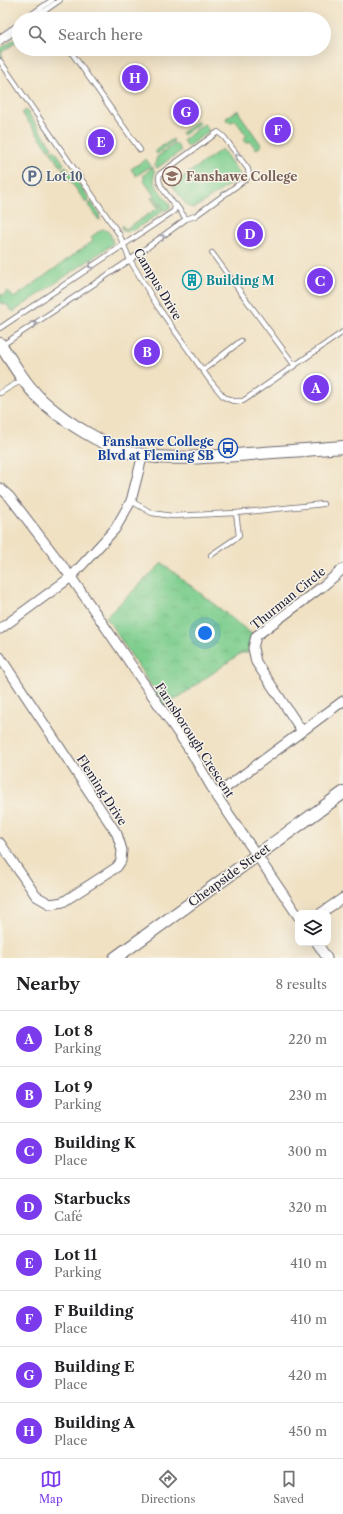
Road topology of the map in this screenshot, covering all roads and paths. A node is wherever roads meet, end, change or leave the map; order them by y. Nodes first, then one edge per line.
1 (52, 0) edge
2 (60, 0) edge
3 (42, 10) junction
4 (38, 12) edge
5 (12, 29) edge
6 (12, 34) edge
7 (0, 37) edge
8 (0, 42) edge
9 (74, 56) edge
10 (0, 61) edge
11 (140, 150) dead end
12 (173, 202) junction
13 (186, 219) junction
14 (124, 244) junction
15 (212, 253) dead end
16 (130, 260) junction
17 (0, 328) edge
18 (343, 332) edge
19 (241, 341) dead end
20 (1, 345) edge
21 (295, 366) junction
22 (203, 370) junction
23 (24, 379) junction
24 (0, 393) edge
25 (343, 447) edge
26 (143, 454) junction
27 (0, 488) edge
28 (131, 501) junction
29 (323, 504) dead end
30 (236, 513) junction
31 (211, 555) dead end
32 (343, 569) edge
33 (71, 577) junction
34 (0, 629) edge
35 (0, 657) edge
36 (343, 701) edge
37 (302, 731) junction
38 (343, 793) edge
39 (216, 795) junction
40 (0, 843) edge
41 (258, 854) junction
42 (343, 898) edge
43 (325, 910) edge
44 (295, 911) edge
45 (319, 946) edge
46 (115, 958) edge
47 (327, 958) edge

1 - 3 lane
2 - 3 lane
3 - 4 lane
5 - 7 lane
6 - 8 lane
9 - 11 lane
10 - 14 lane, Campus Drive
12 - 13 lane
13 -> 12 lane
12 - 14 lane
16 -> 13 lane
14 - 16 lane, Campus Drive
14 -> 17 lane
15 - 21 lane
20 -> 16 lane
16 - 22 lane, Campus Drive
18 - 21 lane, Campus Drive
19 - 22 lane
20 - 23 street
21 - 22 lane, Campus Drive
23 - 24 lane
23 - 26 street
25 - 26 street
26 - 28 street
27 - 33 street, Farnsborough Crescent
28 - 30 lane
28 - 33 street
29 - 30 lane
30 - 31 lane
32 - 37 street, Thurman Circle
33 - 34 street
33 - 39 street, Farnsborough Crescent
35 - 40 street, Fleming Drive
36 - 37 street
37 - 39 street
38 - 41 street, Cheapside Street
39 - 41 street, Farnsborough Crescent
41 - 44 street, Farnsborough Crescent
41 - 46 street, Cheapside Street
42 - 43 street
45 - 47 street

